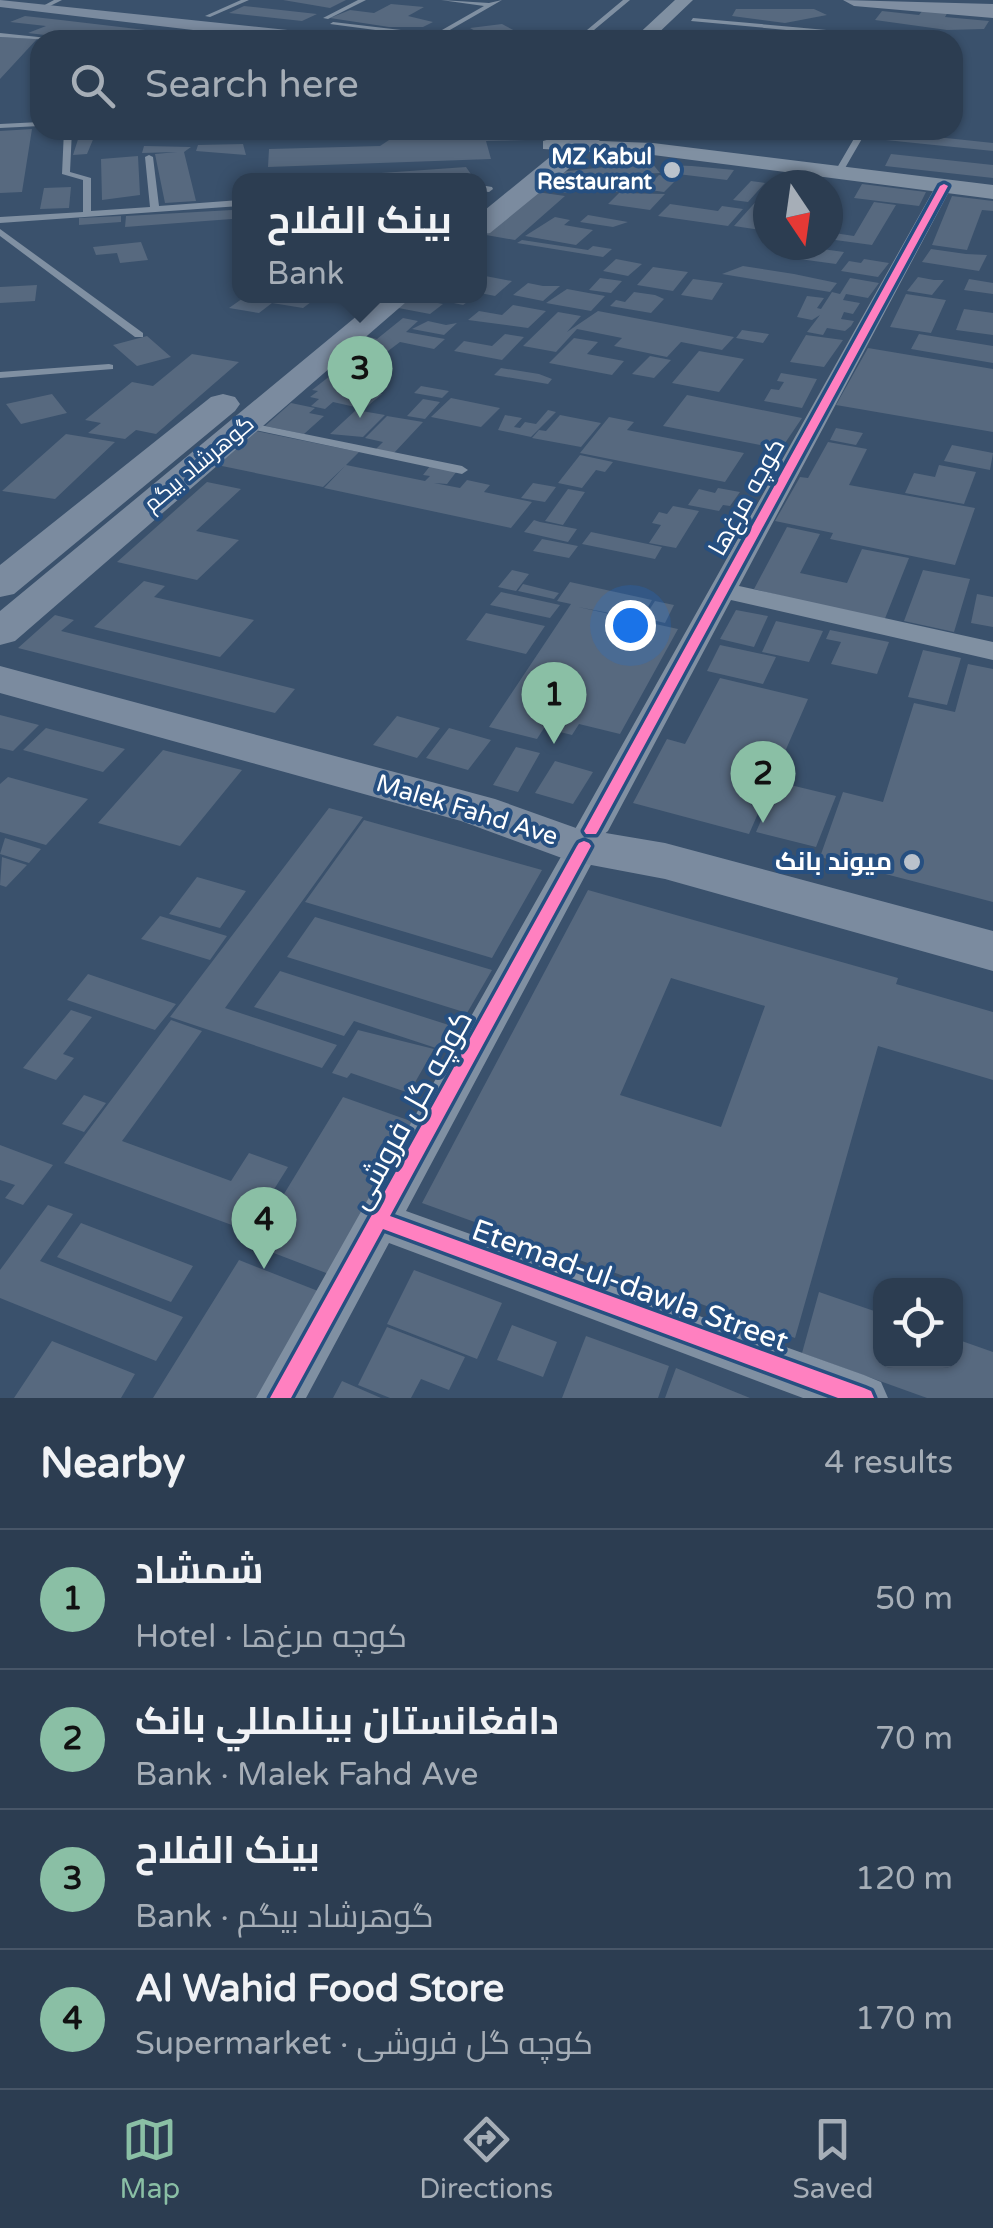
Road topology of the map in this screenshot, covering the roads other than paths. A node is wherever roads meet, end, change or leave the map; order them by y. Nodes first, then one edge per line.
1 (246, 0) edge
2 (363, 0) edge
3 (444, 0) edge
4 (499, 0) edge
5 (626, 0) edge
6 (685, 0) edge
7 (854, 0) edge
8 (950, 0) edge
9 (993, 3) edge
10 (0, 4) edge
11 (51, 4) edge
12 (490, 5) junction
13 (993, 11) edge
14 (208, 16) dead end
15 (326, 18) dead end
16 (693, 20) dead end
17 (754, 26) junction
18 (202, 30) edge
19 (310, 30) edge
20 (446, 30) edge
21 (590, 30) edge
22 (653, 30) edge
23 (751, 30) edge
24 (800, 30) edge
25 (0, 36) edge
26 (30, 38) edge
27 (30, 124) edge
28 (0, 126) edge
29 (68, 140) edge
30 (549, 140) edge
31 (639, 140) edge
32 (857, 140) edge
33 (586, 141) edge
34 (652, 149) junction
35 (149, 157) dead end
36 (815, 170) edge
37 (840, 170) edge
38 (843, 174) edge
39 (944, 186) junction
40 (487, 188) edge
41 (993, 192) edge
42 (232, 203) edge
43 (155, 208) junction
44 (87, 213) junction
45 (0, 220) edge
46 (487, 221) edge
47 (0, 232) edge
48 (348, 303) edge
49 (390, 303) edge
50 (139, 335) dead end
51 (109, 367) dead end
52 (0, 375) edge
53 (245, 425) junction
54 (462, 470) dead end
55 (0, 585) edge
56 (721, 590) junction
57 (0, 632) edge
58 (993, 651) edge
59 (0, 679) edge
60 (588, 838) junction
61 (993, 951) edge
62 (379, 1220) junction
63 (280, 1398) edge
64 (864, 1398) edge

1 - 14 lane
2 - 15 lane
3 - 12 lane
4 - 12 lane
5 - 21 lane
6 - 22 street
7 - 13 highway
8 - 9 highway
10 - 11 main road
10 - 18 main road
11 - 19 main road
12 - 20 lane
16 - 17 lane
17 - 23 lane
17 - 24 lane
25 - 26 lane
27 - 28 lane
29 - 44 lane
30 - 40 main road
31 - 34 street
32 - 37 lane
33 - 34 street
33 - 46 main road
34 - 36 street
35 - 43 lane
38 - 39 street
39 - 41 street
39 - 56 street, کوچه مرغ‌ها
42 - 43 lane
43 - 44 lane
44 - 45 lane
47 - 50 lane
48 - 55 main road, گوهرشاد بیگم
49 - 53 main road, گوهرشاد بیگم
51 - 52 lane
53 - 54 lane
53 - 57 main road, گوهرشاد بیگم
56 - 58 street
56 - 60 street, کوچه مرغ‌ها
59 - 60 main road, Malek Fahd Ave
60 - 61 main road, Malek Fahd Ave
60 - 62 street, کوچه گل فروشی
62 - 63 street, کوچه گل فروشی
62 - 64 street, Etemad-ul-dawla Street

